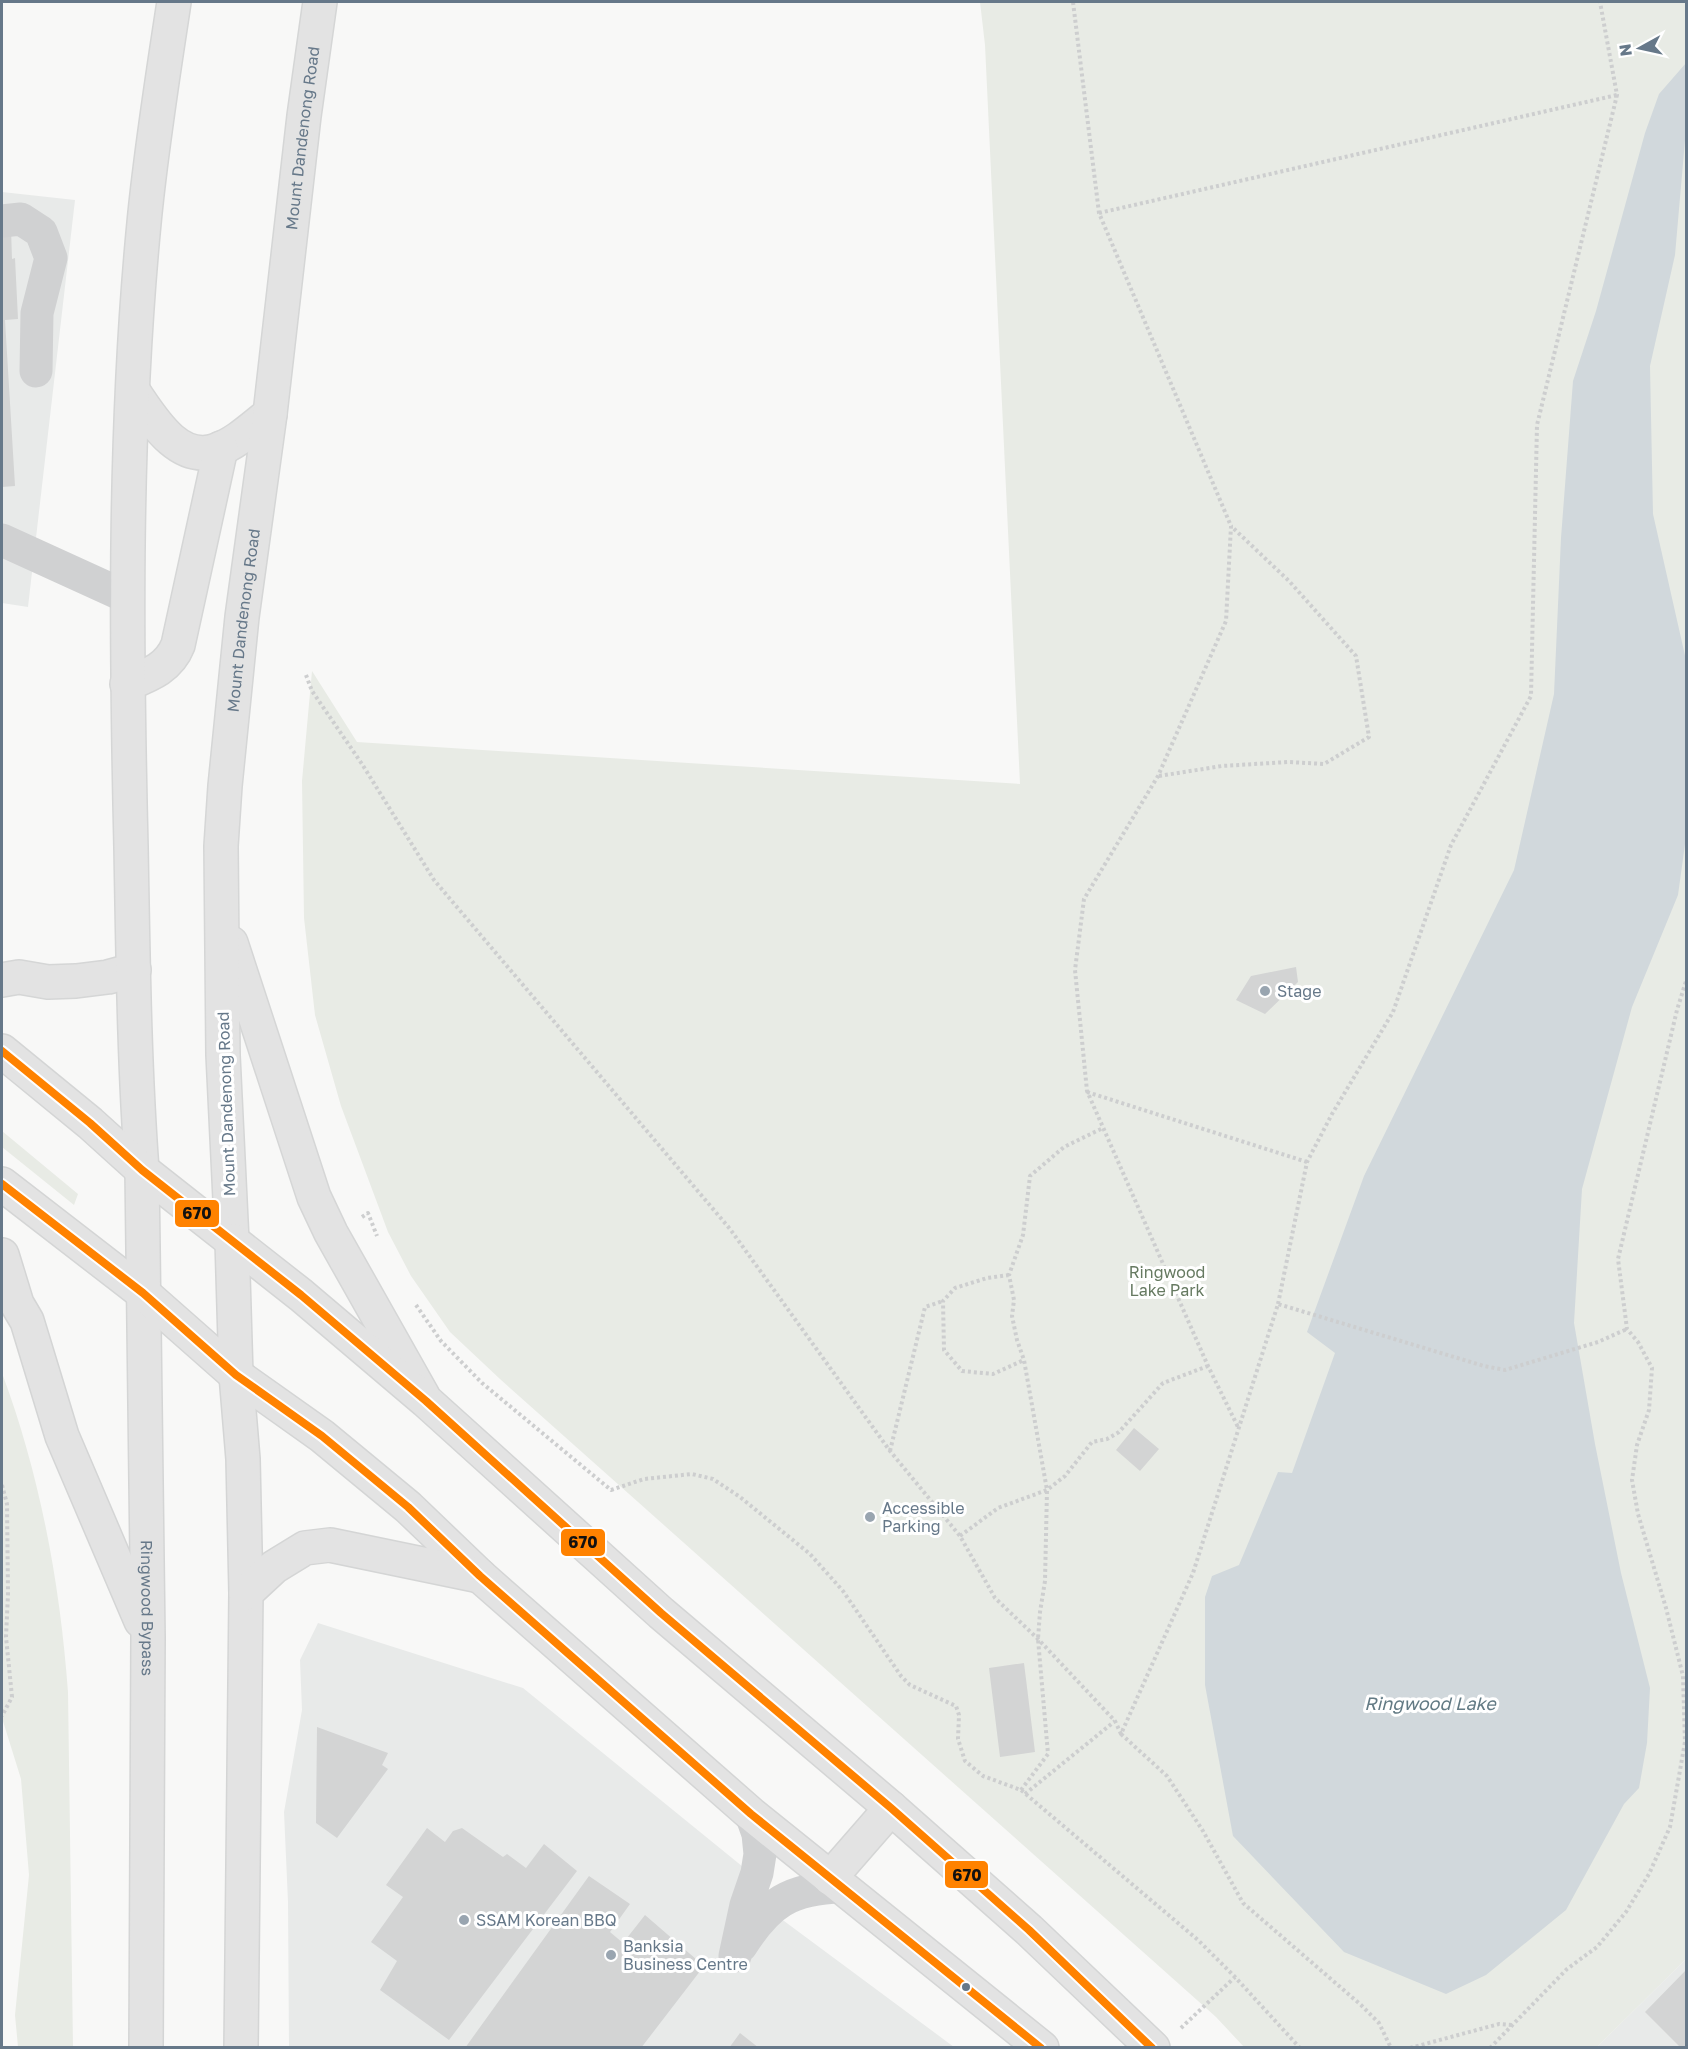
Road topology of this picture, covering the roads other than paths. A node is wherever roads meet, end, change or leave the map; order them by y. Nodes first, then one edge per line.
1 (174, 2) edge
2 (320, 2) edge
3 (2, 221) edge
4 (36, 371) dead end
5 (133, 391) junction
6 (270, 414) junction
7 (220, 448) junction
8 (2, 540) edge
9 (127, 597) junction
10 (127, 684) junction
11 (222, 916) junction
12 (134, 970) junction
13 (2, 980) edge
14 (2, 1051) edge
15 (142, 1170) junction
16 (2, 1184) edge
17 (232, 1241) junction
18 (2, 1255) edge
19 (143, 1293) junction
20 (236, 1375) junction
21 (426, 1401) junction
22 (480, 1576) junction
23 (246, 1593) junction
24 (148, 1636) junction
25 (891, 1808) junction
26 (751, 1814) junction
27 (836, 1883) junction
28 (1165, 2040) edge
29 (146, 2048) edge
30 (241, 2048) edge
31 (1042, 2048) edge

1 - 5 main road
2 - 6 main road, Mount Dandenong Road
3 - 4 lane
5 - 7 main road
5 - 9 main road
6 - 7 main road
6 - 11 main road, Mount Dandenong Road
7 - 10 main road
8 - 9 lane
9 - 10 main road
10 - 12 main road
11 - 17 main road, Mount Dandenong Road
11 - 21 main road
12 - 13 main road
12 - 15 main road
14 - 15 main road
15 - 17 main road
15 - 19 main road, Ringwood Bypass
16 - 19 main road
17 - 20 main road
17 - 21 main road
18 - 24 main road
19 - 20 main road
19 - 24 main road, Ringwood Bypass
20 - 22 main road
20 - 23 main road
21 - 25 main road
22 - 23 main road
22 - 26 main road
23 - 30 main road
24 - 29 main road, Ringwood Bypass
25 - 27 main road
25 - 28 main road
26 - 27 main road
26 - 27 lane
27 - 31 main road

